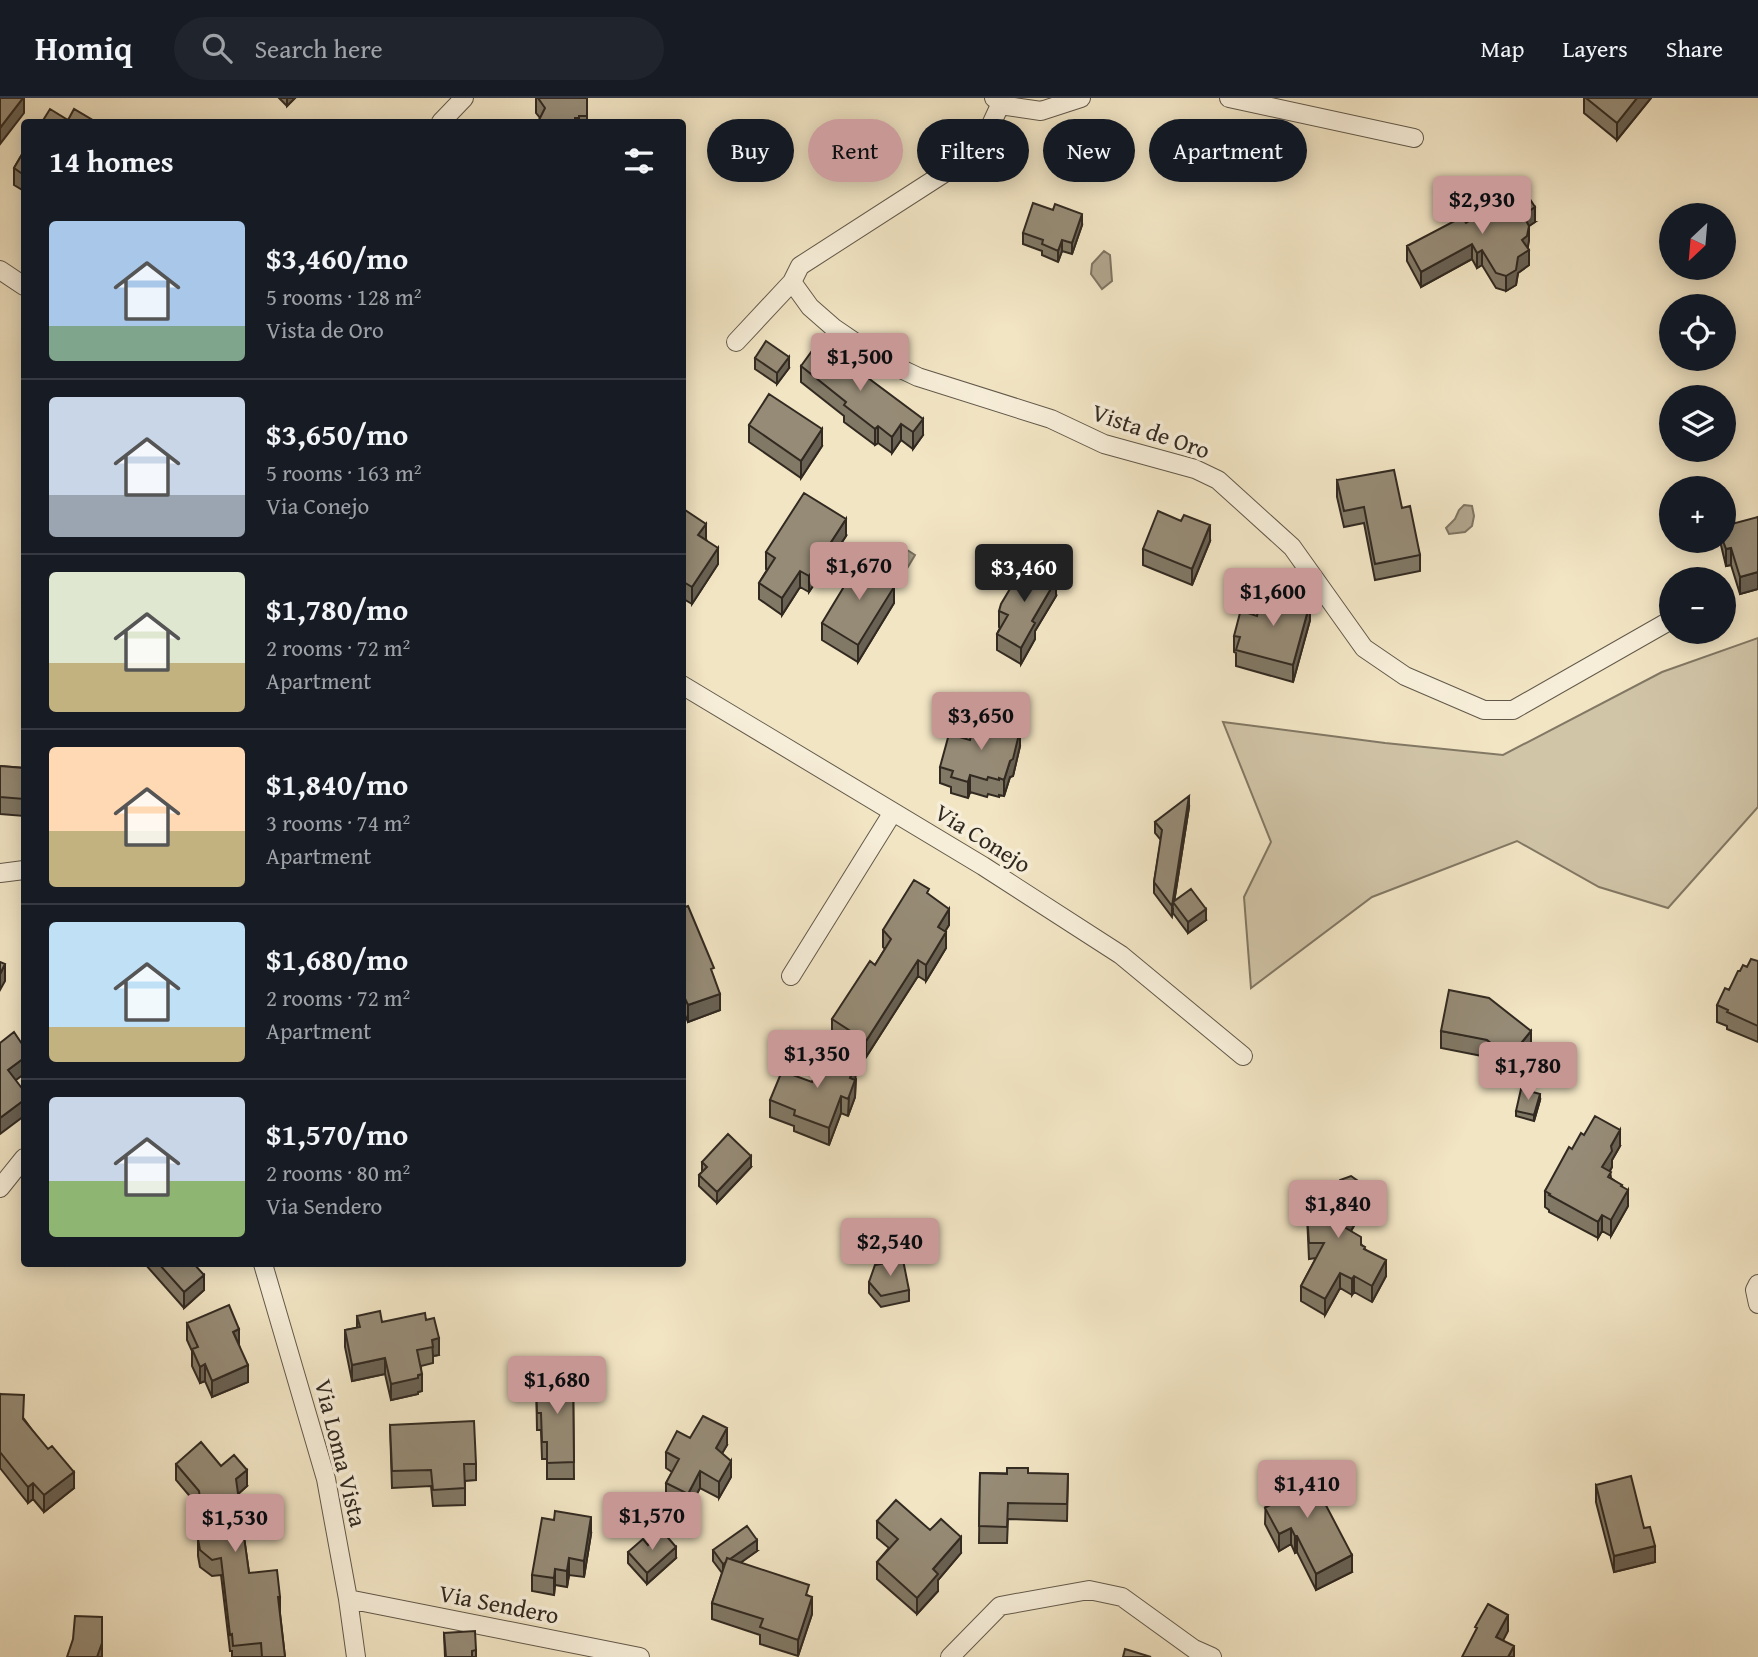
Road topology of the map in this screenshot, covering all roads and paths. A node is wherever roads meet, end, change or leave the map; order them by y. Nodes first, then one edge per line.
1 (464, 98) edge
2 (1081, 98) edge
3 (1229, 98) edge
4 (998, 100) edge
5 (444, 119) edge
6 (1414, 138) dead end
7 (0, 270) edge
8 (792, 282) junction
9 (21, 284) edge
10 (736, 342) dead end
11 (1659, 627) edge
12 (686, 687) edge
13 (893, 812) junction
14 (21, 870) edge
15 (0, 873) edge
16 (791, 976) dead end
17 (1243, 1056) dead end
18 (21, 1162) edge
19 (0, 1188) edge
20 (264, 1267) edge
21 (1758, 1284) edge
22 (1758, 1304) edge
23 (348, 1599) junction
24 (356, 1657) edge
25 (640, 1657) edge
26 (950, 1657) edge
27 (1212, 1657) edge

1 - 5 street
2 - 4 street
3 - 6 street
4 - 8 street
7 - 9 street
8 - 10 street
8 - 11 street, Vista de Oro
12 - 13 street, Via Conejo
13 - 16 street
13 - 17 street, Via Conejo
14 - 15 street
18 - 19 street
20 - 23 street, Via Loma Vista
21 - 22 street
23 - 24 street, Via Loma Vista
23 - 25 street, Via Sendero
26 - 27 street

